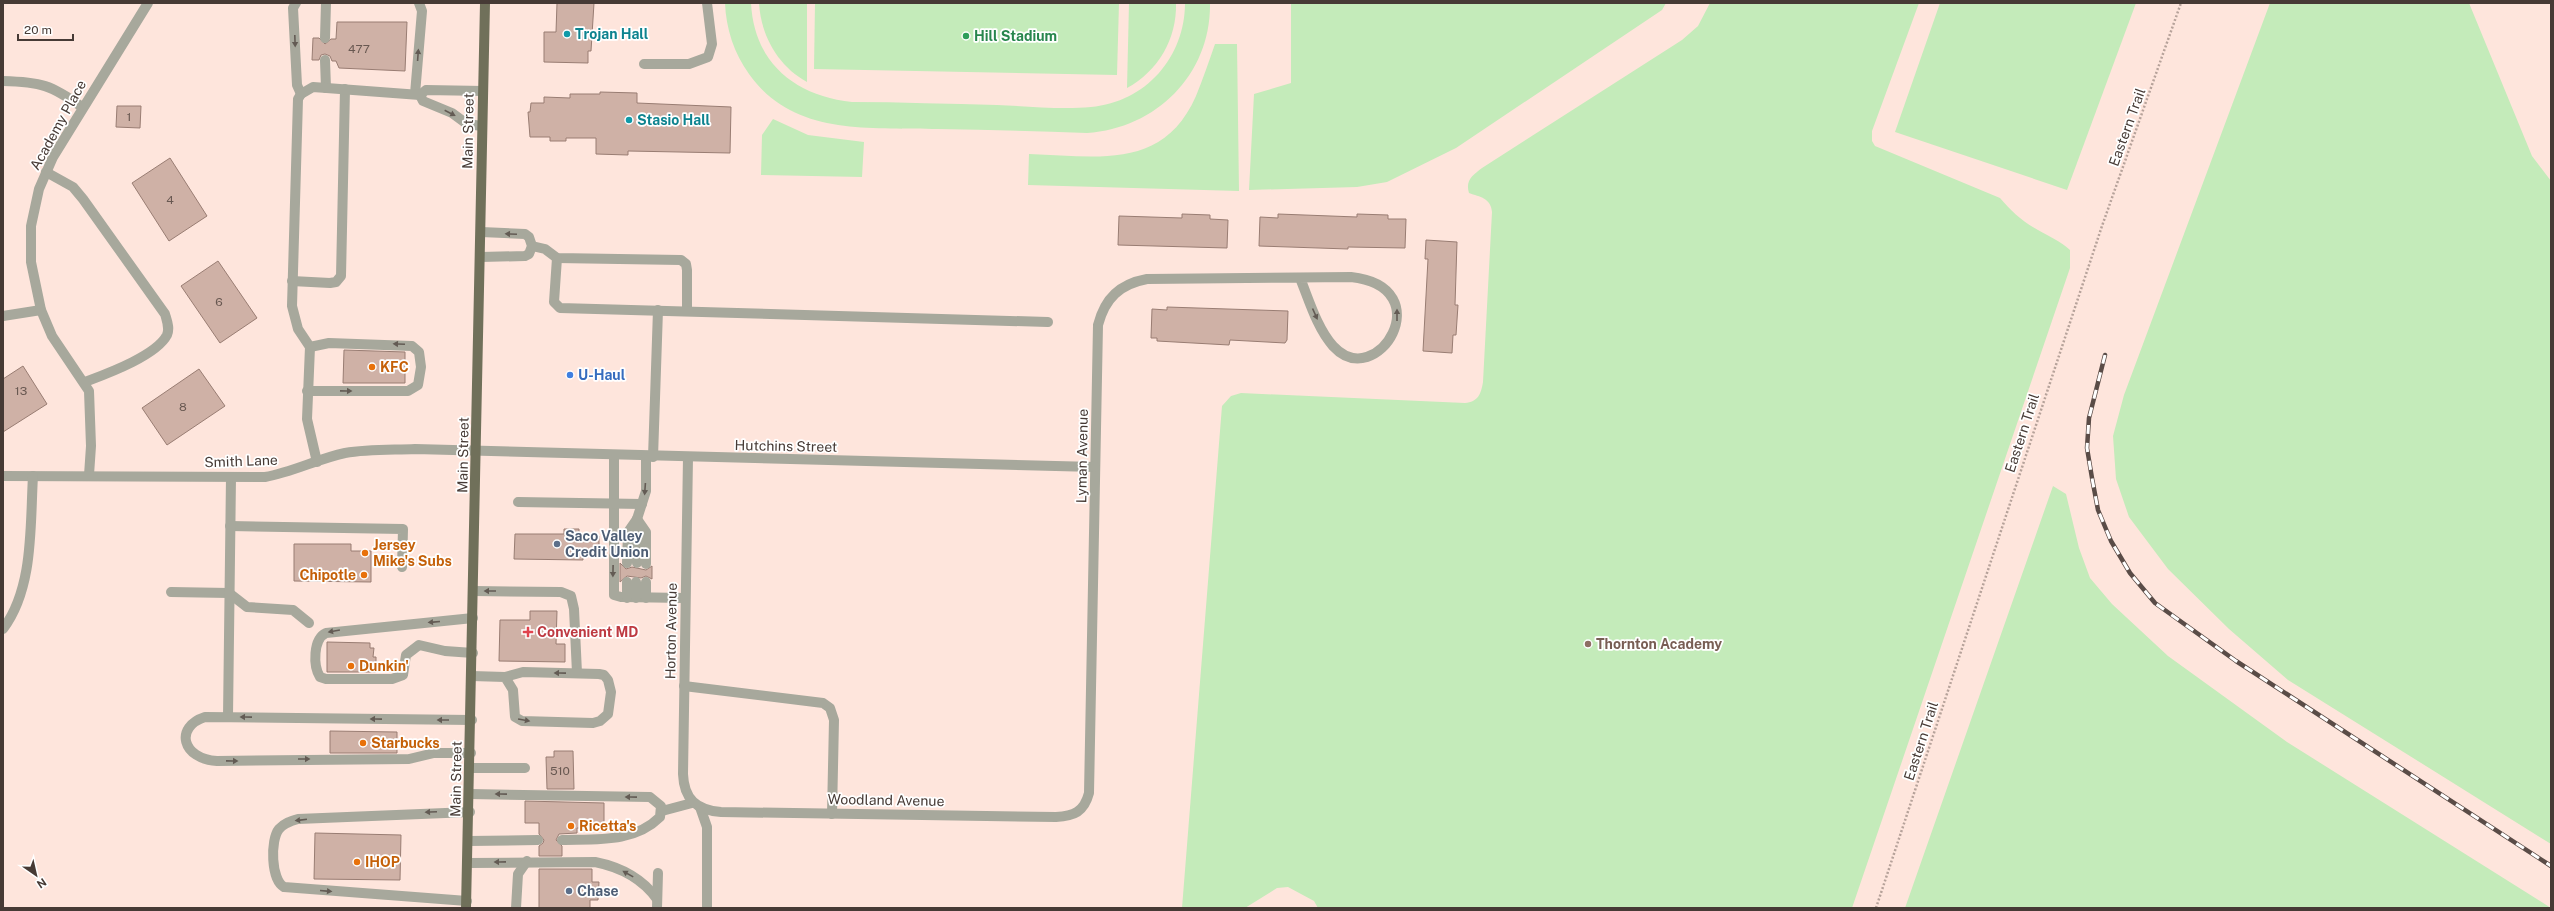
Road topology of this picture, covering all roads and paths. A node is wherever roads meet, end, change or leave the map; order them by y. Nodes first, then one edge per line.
1 (148, 3) edge
2 (296, 3) edge
3 (326, 3) edge
4 (419, 3) edge
5 (485, 3) edge
6 (707, 3) edge
7 (2181, 3) edge
8 (325, 38) dead end
9 (325, 60) dead end
10 (644, 64) dead end
11 (3, 81) edge
12 (326, 88) junction
13 (345, 89) junction
14 (483, 91) junction
15 (300, 94) junction
16 (418, 94) junction
17 (82, 108) junction
18 (482, 126) junction
19 (46, 172) junction
20 (481, 232) junction
21 (532, 246) junction
22 (481, 258) junction
23 (557, 258) junction
24 (1300, 278) junction
25 (292, 281) junction
26 (41, 310) junction
27 (658, 310) junction
28 (687, 311) junction
29 (3, 316) edge
30 (1048, 322) dead end
31 (310, 347) junction
32 (85, 382) junction
33 (308, 391) junction
34 (477, 451) junction
35 (614, 455) junction
36 (650, 457) junction
37 (688, 458) junction
38 (316, 462) junction
39 (1096, 467) junction
40 (89, 475) junction
41 (3, 476) edge
42 (33, 476) junction
43 (231, 477) junction
44 (518, 502) dead end
45 (614, 504) junction
46 (642, 504) junction
47 (637, 519) junction
48 (230, 526) junction
49 (402, 567) dead end
50 (474, 591) junction
51 (171, 592) dead end
52 (229, 593) junction
53 (636, 598) junction
54 (686, 598) junction
55 (473, 618) junction
56 (309, 623) dead end
57 (3, 629) edge
58 (473, 653) junction
59 (577, 673) junction
60 (472, 676) junction
61 (505, 677) junction
62 (684, 686) junction
63 (228, 717) junction
64 (472, 720) junction
65 (471, 753) junction
66 (471, 768) junction
67 (525, 768) dead end
68 (470, 794) junction
69 (696, 805) junction
70 (662, 811) junction
71 (1080, 811) joint
72 (470, 812) junction
73 (832, 814) junction
74 (538, 840) dead end
75 (562, 840) dead end
76 (469, 841) junction
77 (527, 861) junction
78 (468, 863) junction
79 (658, 873) dead end
80 (657, 903) edge
81 (467, 904) edge
82 (516, 908) edge
83 (707, 908) edge
84 (1876, 908) edge

1 - 17 street, Academy Place
2 -> 15 street
3 - 8 street
16 -> 4 street
5 - 14 main road, Main Street
6 - 10 street
7 - 84 path, Eastern Trail
9 - 12 street
11 - 17 street
12 - 13 street
12 - 15 street
13 - 16 street
13 - 25 street
14 - 16 street
14 - 18 main road, Main Street
15 - 25 street
16 -> 18 street
17 - 19 street, Academy Place
18 - 20 main road, Main Street
19 - 26 street, Academy Place
19 - 32 street
21 -> 20 street
20 - 22 main road, Main Street
21 - 22 street
21 - 23 street
22 - 34 main road, Main Street
23 - 27 street
23 - 28 street
24 -> 24 street, Lyman Avenue
24 - 39 street, Lyman Avenue
25 - 31 street
26 - 29 street
26 - 32 street, Academy Place
27 - 28 street
27 - 36 street
28 - 30 street
31 - 33 street
33 -> 31 street
32 - 40 street, Academy Place
33 - 38 street
34 - 35 street, Hutchins Street
34 - 38 street, Smith Lane
34 - 50 main road, Main Street
35 - 36 street, Hutchins Street
35 - 45 street
36 - 37 street, Hutchins Street
36 -> 46 street
37 - 39 street, Hutchins Street
37 - 54 street, Horton Avenue
38 - 43 street, Smith Lane
39 - 71 street, Lyman Avenue
40 - 42 street, Smith Lane
40 - 43 street, Smith Lane
41 - 42 street, Smith Lane
42 - 57 street
43 - 48 street
44 - 45 street
45 - 46 street
45 -> 53 street
46 - 47 street
47 - 47 street
48 - 49 street
48 - 52 street
50 - 55 main road, Main Street
59 -> 50 street
51 - 52 street
52 - 56 street
52 - 63 street
53 - 53 street
53 - 54 street
54 - 62 street, Horton Avenue
55 - 58 main road, Main Street
55 -> 58 street
58 - 60 main road, Main Street
59 -> 61 street
61 -> 59 street
60 - 61 street
60 - 64 main road, Main Street
62 - 69 street, Horton Avenue
62 - 73 street
64 -> 63 street
63 -> 65 street
64 - 65 main road, Main Street
65 - 66 main road, Main Street
66 - 67 street
66 - 68 main road, Main Street
70 -> 68 street
68 - 72 main road, Main Street
69 - 70 street
69 - 73 street, Woodland Avenue
69 - 83 street, Horton Avenue
70 - 75 street
71 - 73 street, Woodland Avenue
72 - 76 main road, Main Street
72 -> 81 street
74 - 76 street
76 - 78 main road, Main Street
77 -> 78 street
80 -> 77 street
77 - 82 street
78 - 81 main road, Main Street
79 - 80 street

